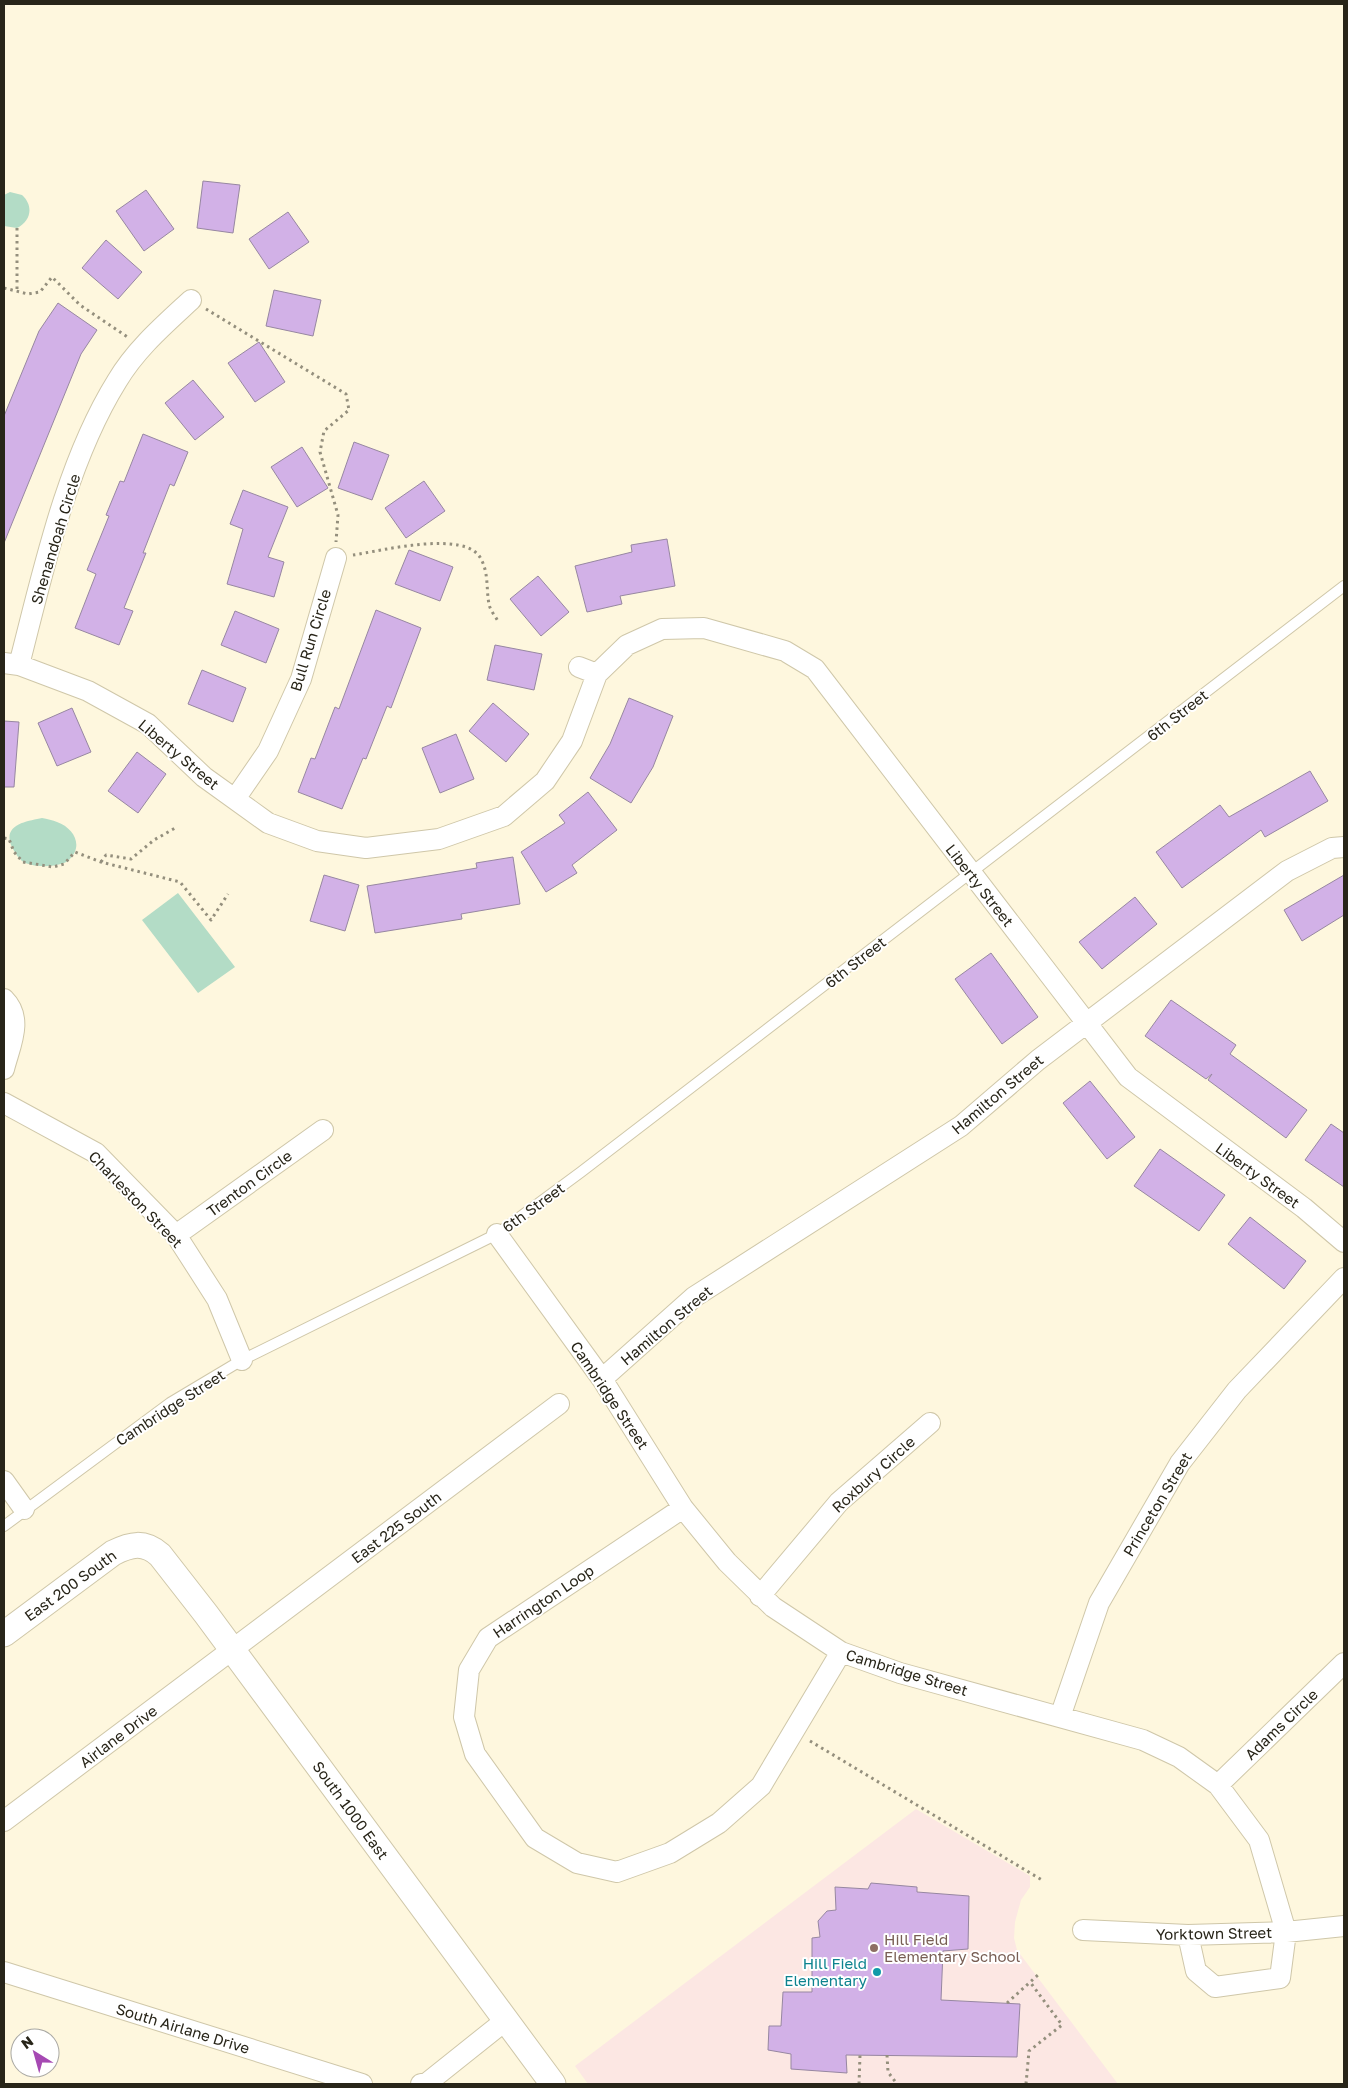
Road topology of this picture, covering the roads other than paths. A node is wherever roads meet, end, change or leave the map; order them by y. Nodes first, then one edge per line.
1 (191, 300) road end
2 (336, 558) road end
3 (1344, 586) edge
4 (11, 664) edge
5 (235, 798) junction
6 (1344, 847) edge
7 (971, 873) junction
8 (4, 999) edge
9 (1086, 1023) junction
10 (4, 1069) edge
11 (4, 1103) edge
12 (323, 1130) dead end
13 (496, 1234) junction
14 (176, 1236) junction
15 (1344, 1242) edge
16 (1344, 1278) edge
17 (348, 1308) joint
18 (242, 1360) junction
19 (602, 1379) junction
20 (559, 1404) dead end
21 (930, 1423) dead end
22 (4, 1481) edge
23 (683, 1508) junction
24 (24, 1509) junction
25 (4, 1526) edge
26 (140, 1545) joint
27 (760, 1596) junction
28 (4, 1634) edge
29 (232, 1650) junction
30 (841, 1652) junction
31 (1344, 1663) edge
32 (1060, 1717) junction
33 (1218, 1786) junction
34 (4, 1821) edge
35 (1344, 1926) edge
36 (1083, 1930) dead end
37 (1286, 1932) junction
38 (1188, 1935) junction
39 (4, 1972) edge
40 (506, 2020) junction
41 (362, 2084) edge
42 (421, 2084) edge
43 (553, 2084) edge

1 - 4 street, Shenandoah Circle
2 - 5 street, Bull Run Circle
3 - 7 lane, 6th Street
4 - 5 street, Liberty Street
5 - 7 street, Liberty Street
6 - 9 street, Hamilton Street
7 - 9 street, Liberty Street
7 - 13 lane, 6th Street
8 - 10 street
9 - 15 street, Liberty Street
9 - 19 street, Hamilton Street
11 - 14 street, Charleston Street
12 - 14 street, Trenton Circle
13 - 17 lane, 6th Street
13 - 19 street, Cambridge Street
14 - 18 street, Charleston Street
16 - 32 street, Princeton Street
17 - 18 lane, Cambridge Street
18 - 24 lane, Cambridge Street
19 - 23 street, Cambridge Street
20 - 29 street, East 225 South
21 - 27 street, Roxbury Circle
22 - 24 street
23 - 27 street, Cambridge Street
23 - 30 street, Harrington Loop
24 - 25 lane, Cambridge Street
26 - 28 street, East 200 South
26 - 29 street, South 1000 East
27 - 30 street, Cambridge Street
29 - 34 street, Airlane Drive
29 - 40 street, South 1000 East
30 - 32 street, Cambridge Street
31 - 33 street, Adams Circle
32 - 33 street, Cambridge Street
33 - 37 street, Cambridge Street
35 - 37 street, Yorktown Street
36 - 38 street, Yorktown Street
37 - 38 street, Yorktown Street
37 - 38 street
39 - 41 street, South Airlane Drive
40 - 42 street
40 - 43 street, South 1000 East

